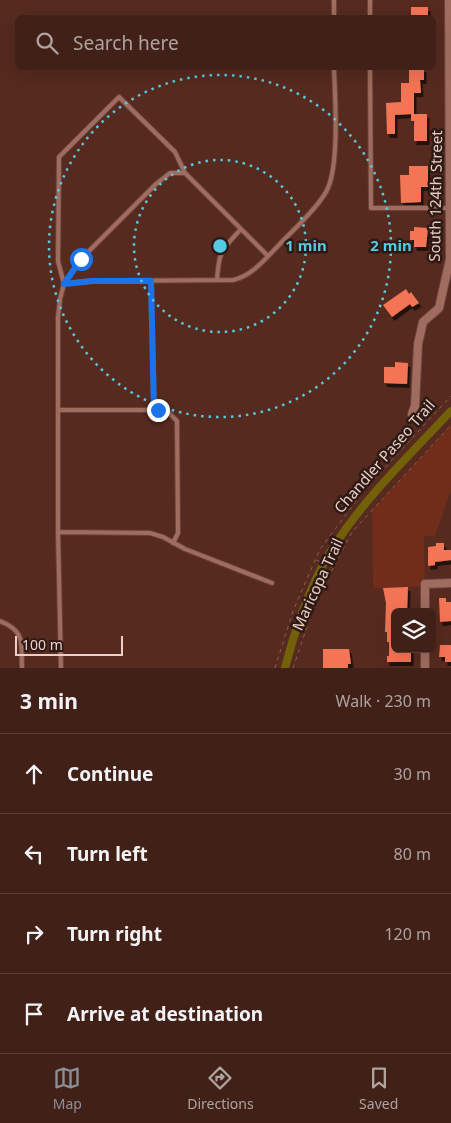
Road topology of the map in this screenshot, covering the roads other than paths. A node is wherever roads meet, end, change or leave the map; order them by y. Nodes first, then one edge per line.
1 (334, 0) edge
2 (370, 0) edge
3 (449, 0) edge
4 (334, 15) edge
5 (370, 15) edge
6 (450, 29) edge
7 (334, 70) edge
8 (370, 70) edge
9 (450, 108) edge
10 (185, 173) junction
11 (450, 186) edge
12 (450, 208) edge
13 (241, 229) junction
14 (268, 256) junction
15 (450, 259) edge
16 (217, 280) junction
17 (151, 281) junction
18 (64, 284) junction
19 (58, 410) junction
20 (154, 410) junction
21 (412, 414) dead end
22 (58, 532) junction
23 (173, 543) junction
24 (272, 583) dead end
25 (451, 583) edge
26 (425, 608) edge
27 (0, 621) edge
28 (425, 653) edge
29 (22, 668) edge
30 (61, 668) edge
31 (425, 668) edge

1 - 4 lane
2 - 5 lane
3 - 6 street, South 124th Street
6 - 9 street, South 124th Street
7 - 14 lane
8 - 12 lane
9 - 11 street, South 124th Street
10 - 13 lane
10 - 18 lane
10 - 18 lane
11 - 12 street, South 124th Street
12 - 15 street, South 124th Street
13 - 14 lane
13 - 16 lane
14 - 16 lane
15 - 21 street, South 124th Street
16 - 17 lane
17 - 18 lane
17 - 20 lane
18 - 19 lane
19 - 20 lane
19 - 22 lane
20 - 23 lane
22 - 23 lane
22 - 30 lane
23 - 24 lane
25 - 26 street
27 - 29 lane
28 - 31 street

